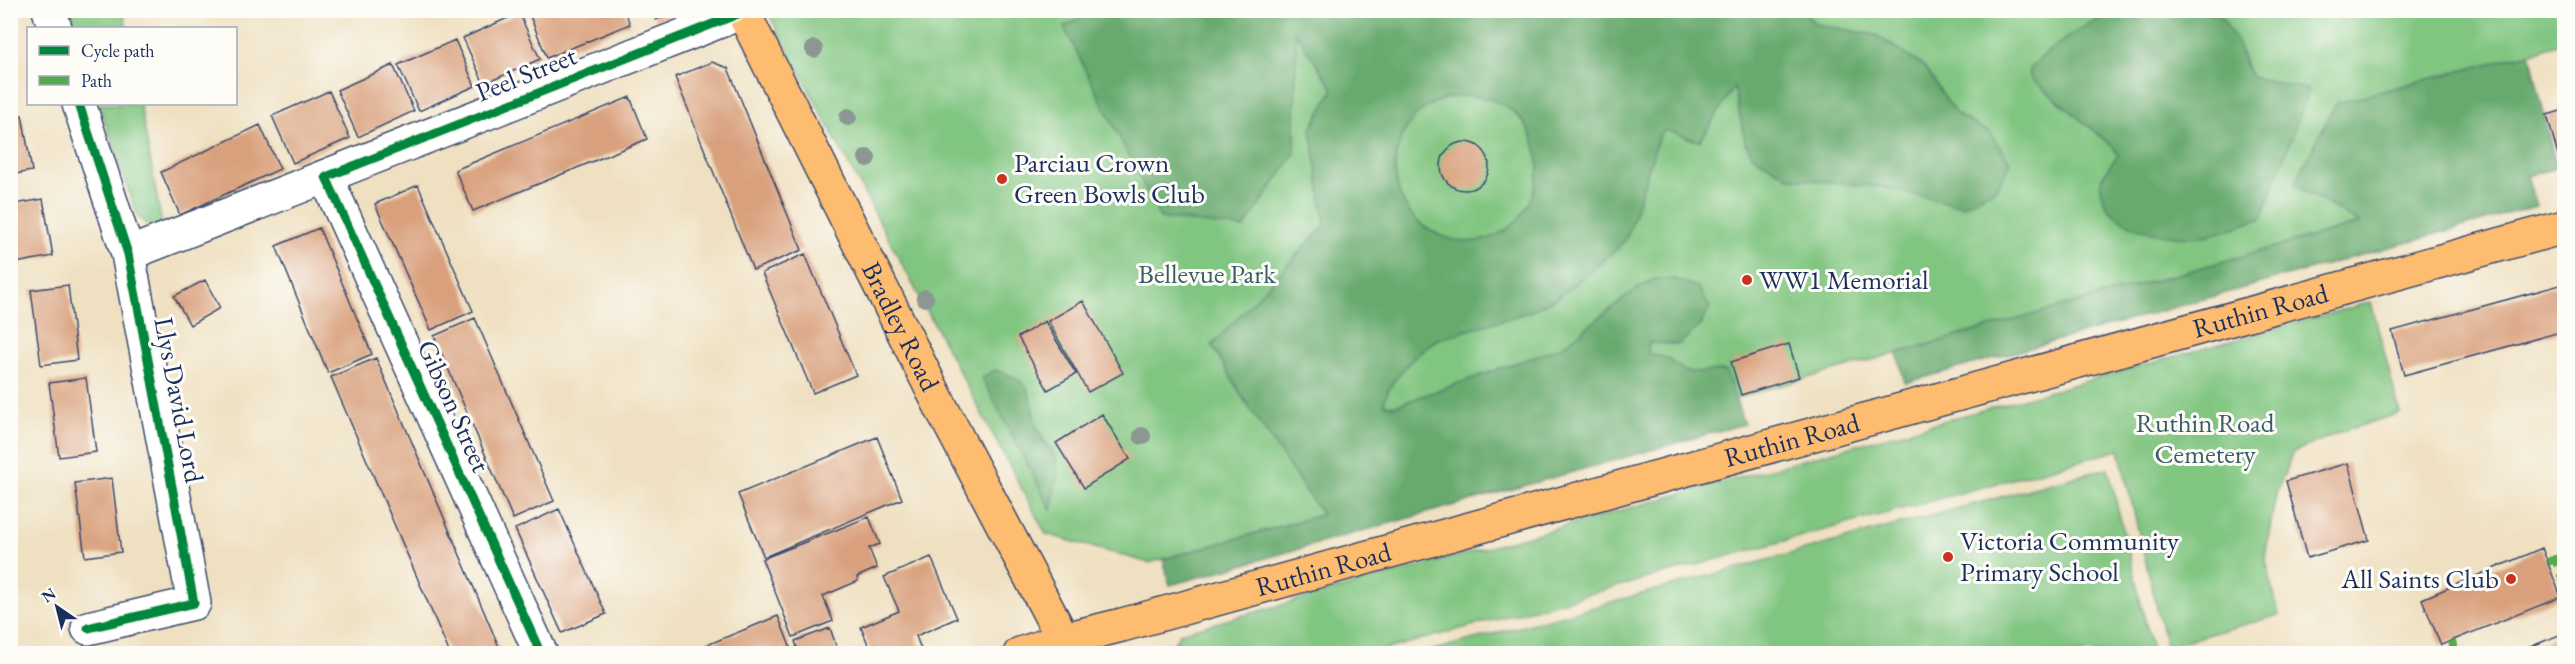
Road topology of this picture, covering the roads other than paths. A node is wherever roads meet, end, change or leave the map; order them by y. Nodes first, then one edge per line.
1 (49, 10) edge
2 (742, 11) edge
3 (55, 27) edge
4 (79, 105) edge
5 (326, 177) junction
6 (2565, 227) edge
7 (128, 254) junction
8 (88, 628) dead end
9 (1068, 646) edge
10 (541, 654) edge
11 (1020, 654) edge

1 - 3 street
2 - 5 street, Peel Street
2 - 9 main road, Bradley Road
4 - 7 street, Llys David Lord
5 - 7 street, Peel Street
5 - 10 street, Gibson Street
6 - 9 main road, Ruthin Road
7 - 8 street, Llys David Lord
9 - 11 main road, Ruthin Road

